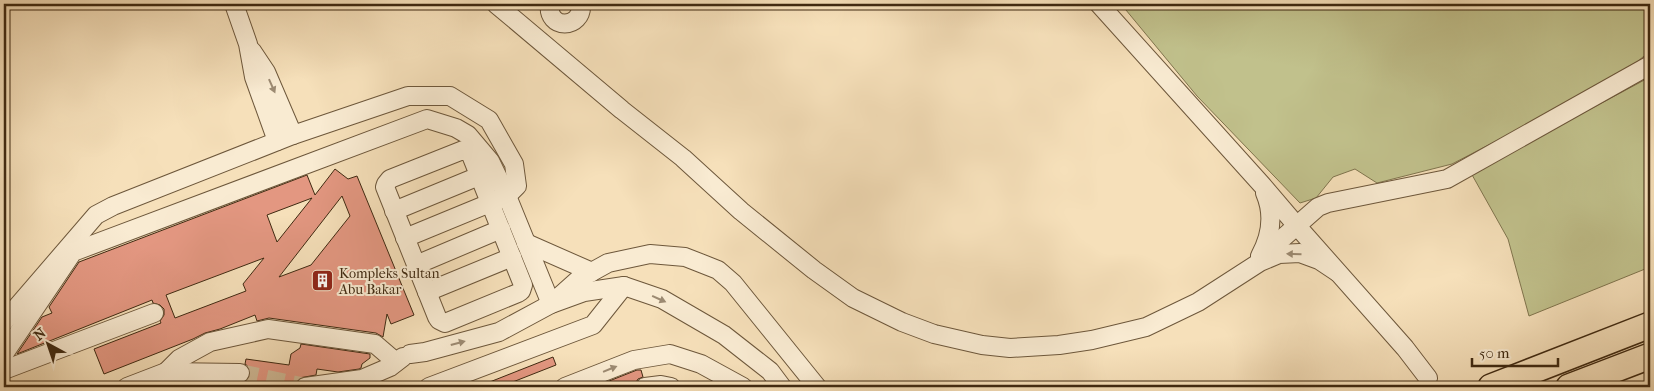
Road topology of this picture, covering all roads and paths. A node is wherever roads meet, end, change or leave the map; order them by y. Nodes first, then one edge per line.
1 (234, 4) edge
2 (496, 4) edge
3 (580, 4) edge
4 (1099, 4) edge
5 (552, 11) edge
6 (538, 38) junction
7 (1650, 65) edge
8 (285, 138) junction
9 (479, 176) junction
10 (1262, 185) junction
11 (507, 196) junction
12 (491, 203) junction
13 (394, 211) junction
14 (1297, 226) junction
15 (501, 230) junction
16 (405, 238) junction
17 (526, 243) junction
18 (512, 257) junction
19 (1258, 259) junction
20 (416, 265) junction
21 (592, 272) junction
22 (1337, 272) junction
23 (1241, 273) junction
24 (624, 286) junction
25 (427, 292) junction
26 (551, 304) junction
27 (154, 313) dead end
28 (4, 322) edge
29 (1650, 325) edge
30 (4, 354) edge
31 (1650, 356) edge
32 (400, 360) junction
33 (4, 370) edge
34 (166, 372) junction
35 (240, 373) tunnel mouth
36 (1428, 378) dead end
37 (127, 387) edge
38 (306, 387) edge
39 (372, 387) edge
40 (429, 387) edge
41 (565, 387) edge
42 (645, 387) edge
43 (671, 387) edge
44 (743, 387) edge
45 (782, 387) edge
46 (817, 387) edge
47 (1491, 387) edge
48 (1568, 387) edge

1 - 8 street
2 - 6 street
3 - 5 street
4 - 10 street
5 - 6 street
6 - 23 street
7 - 14 street
8 - 11 street
8 - 28 street
9 - 12 street
9 - 13 street
9 - 13 street
10 - 14 street
10 - 19 street
11 - 12 street
11 - 17 street
11 - 30 street
12 - 15 street
12 - 16 street
13 - 16 street
14 - 19 street
14 - 22 street
15 - 18 street
15 - 20 street
16 - 20 street
17 - 21 street
17 - 26 street
18 - 25 street
18 - 25 street
19 - 23 street
20 - 25 street
21 - 26 street
21 - 46 street
22 -> 23 street
22 - 36 street
24 - 26 street
24 - 40 street
24 -> 45 street
32 -> 26 street
27 - 33 street
29 - 47 highway
31 - 48 highway
32 - 34 street
32 - 38 street
32 - 39 street
34 - 35 street
34 - 37 street
41 -> 44 street
42 - 43 street

